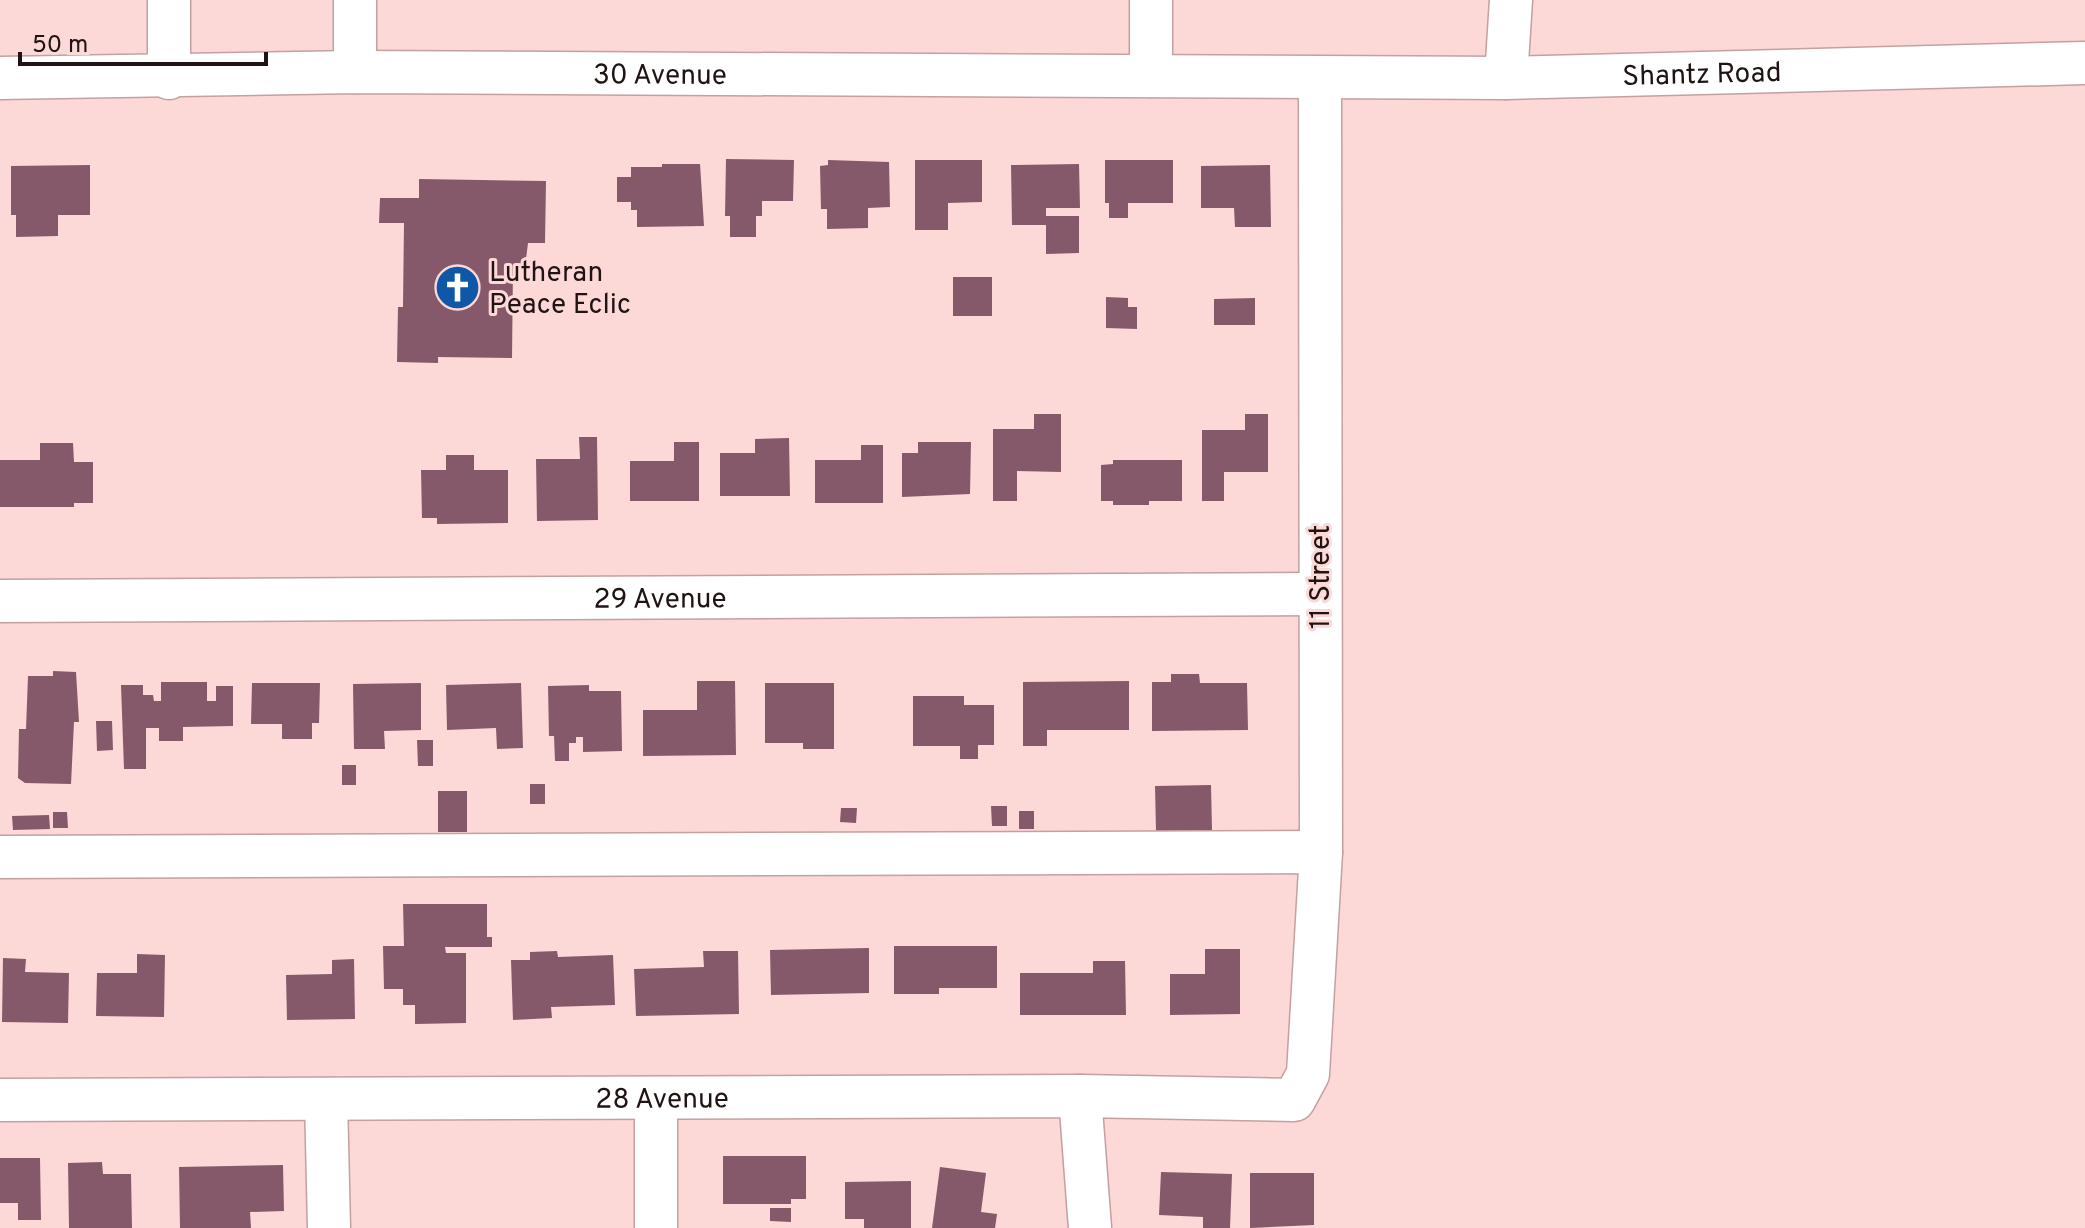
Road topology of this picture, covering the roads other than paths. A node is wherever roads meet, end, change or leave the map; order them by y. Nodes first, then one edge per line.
1 (169, 0) edge
2 (355, 0) edge
3 (1151, 0) edge
4 (1511, 0) edge
5 (2085, 63) edge
6 (355, 72) junction
7 (1151, 76) junction
8 (0, 78) edge
9 (169, 78) junction
10 (1506, 78) junction
11 (1320, 80) junction
12 (1319, 594) junction
13 (0, 601) edge
14 (1321, 852) junction
15 (0, 857) edge
16 (1308, 1074) joint
17 (1080, 1096) junction
18 (656, 1098) junction
19 (326, 1099) junction
20 (0, 1100) edge
21 (329, 1228) edge
22 (656, 1228) edge
23 (1090, 1228) edge

1 - 9 street
2 - 6 street
3 - 7 street
4 - 10 street
5 - 10 street, Shantz Road
6 - 7 street, 30 Avenue
6 - 9 street, 30 Avenue
7 - 11 street, 30 Avenue
8 - 9 street, 30 Avenue
10 - 11 street, Shantz Road
11 - 12 street, 11 Street
12 - 13 street, 29 Avenue
12 - 14 street, 11 Street
14 - 15 street
14 - 16 street, 11 Street
16 - 17 street, 28 Avenue
17 - 18 street, 28 Avenue
17 - 23 street
18 - 19 street, 28 Avenue
18 - 22 street
19 - 20 street, 28 Avenue
19 - 21 street

